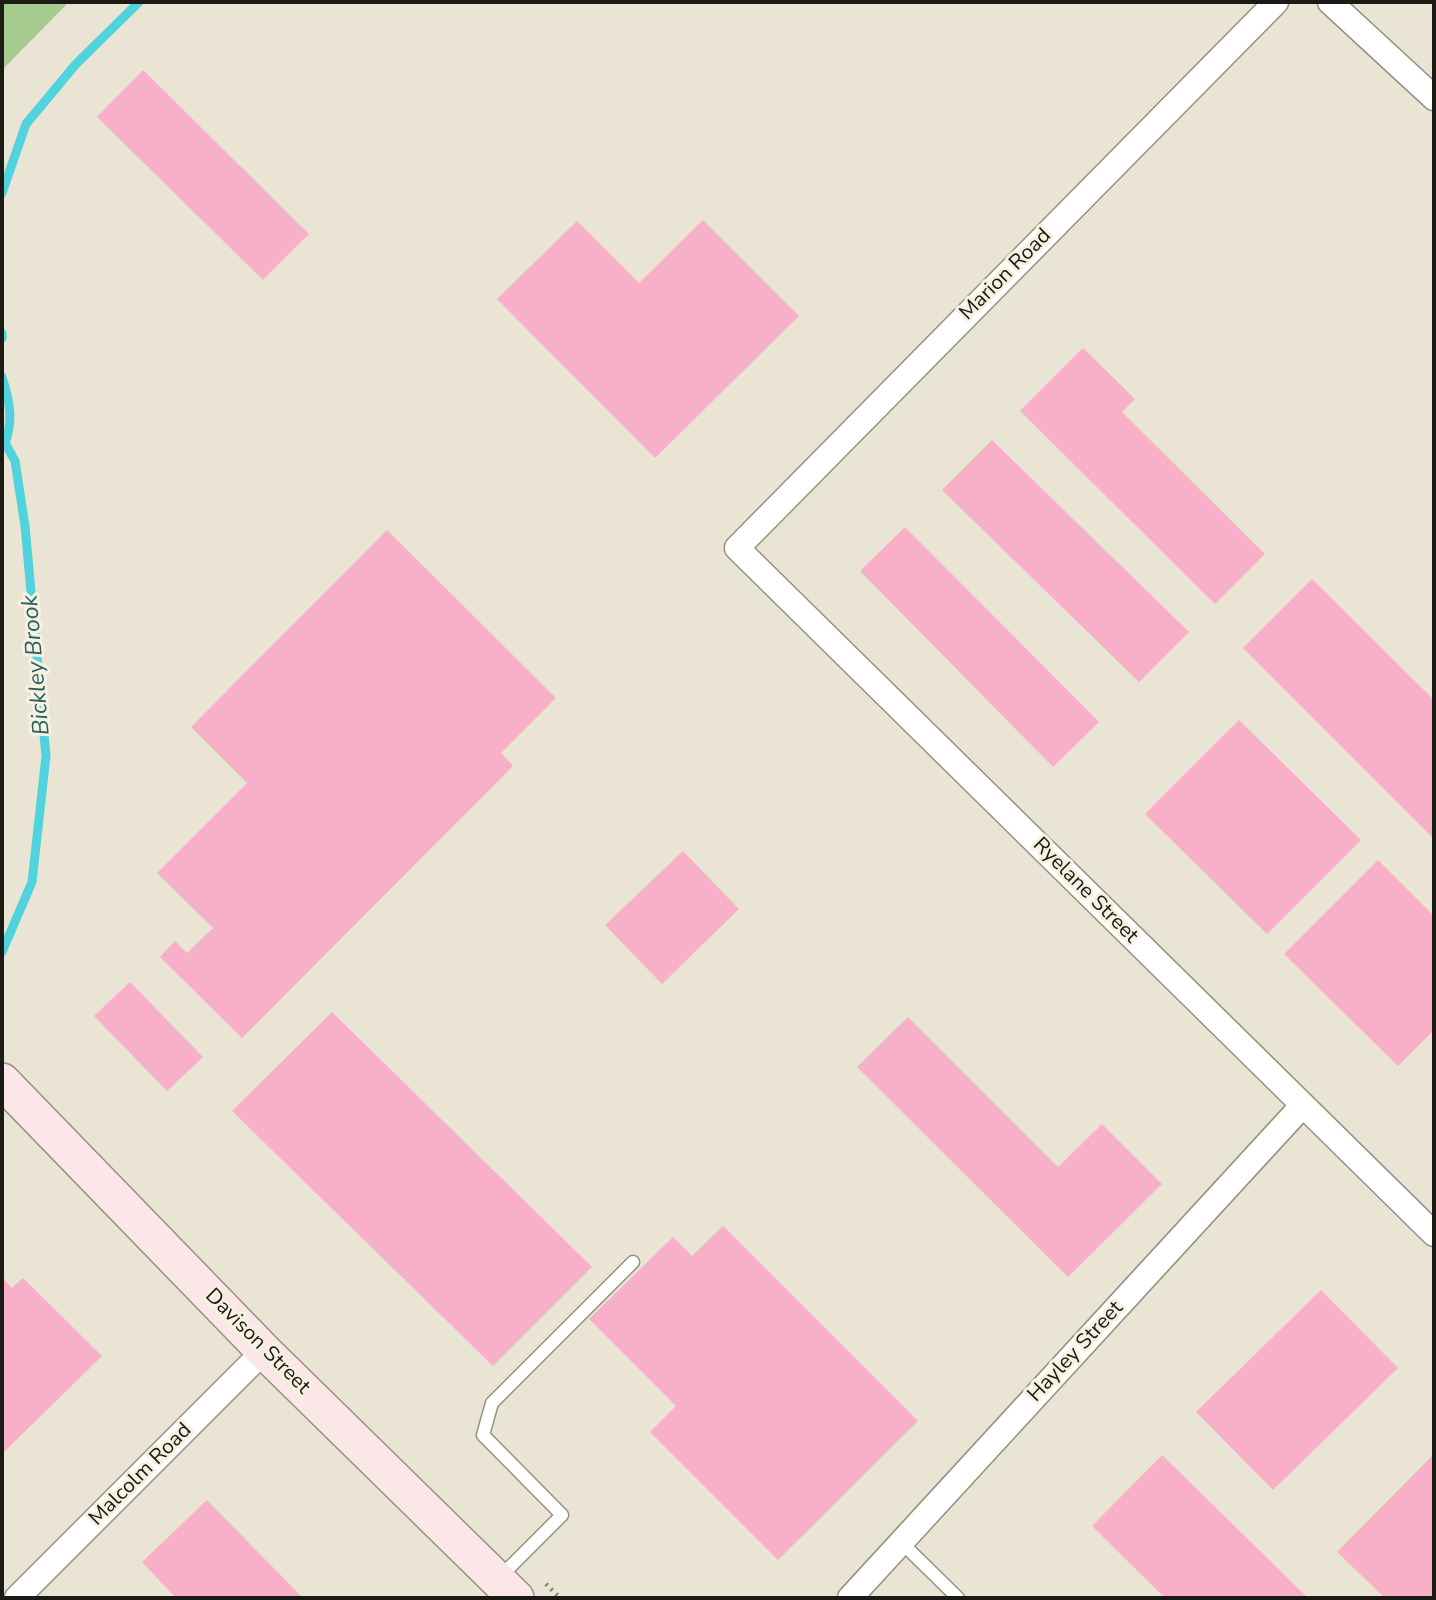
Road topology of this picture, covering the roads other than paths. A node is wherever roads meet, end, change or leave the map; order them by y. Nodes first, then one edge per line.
1 (1276, 2) edge
2 (1330, 2) edge
3 (1434, 98) edge
4 (737, 548) joint
5 (2, 1081) edge
6 (1303, 1105) junction
7 (1434, 1234) edge
8 (633, 1262) dead end
9 (264, 1351) junction
10 (901, 1542) junction
11 (507, 1589) edge
12 (856, 1596) edge
13 (17, 1598) edge
14 (958, 1598) edge

1 - 4 street, Marion Road
2 - 3 street
4 - 6 street, Ryelane Street
5 - 9 main road, Davison Street
6 - 7 street, Ryelane Street
6 - 10 street, Hayley Street
8 - 11 lane
9 - 11 main road, Davison Street
9 - 13 street, Malcolm Road
10 - 12 street, Hayley Street
10 - 14 lane

